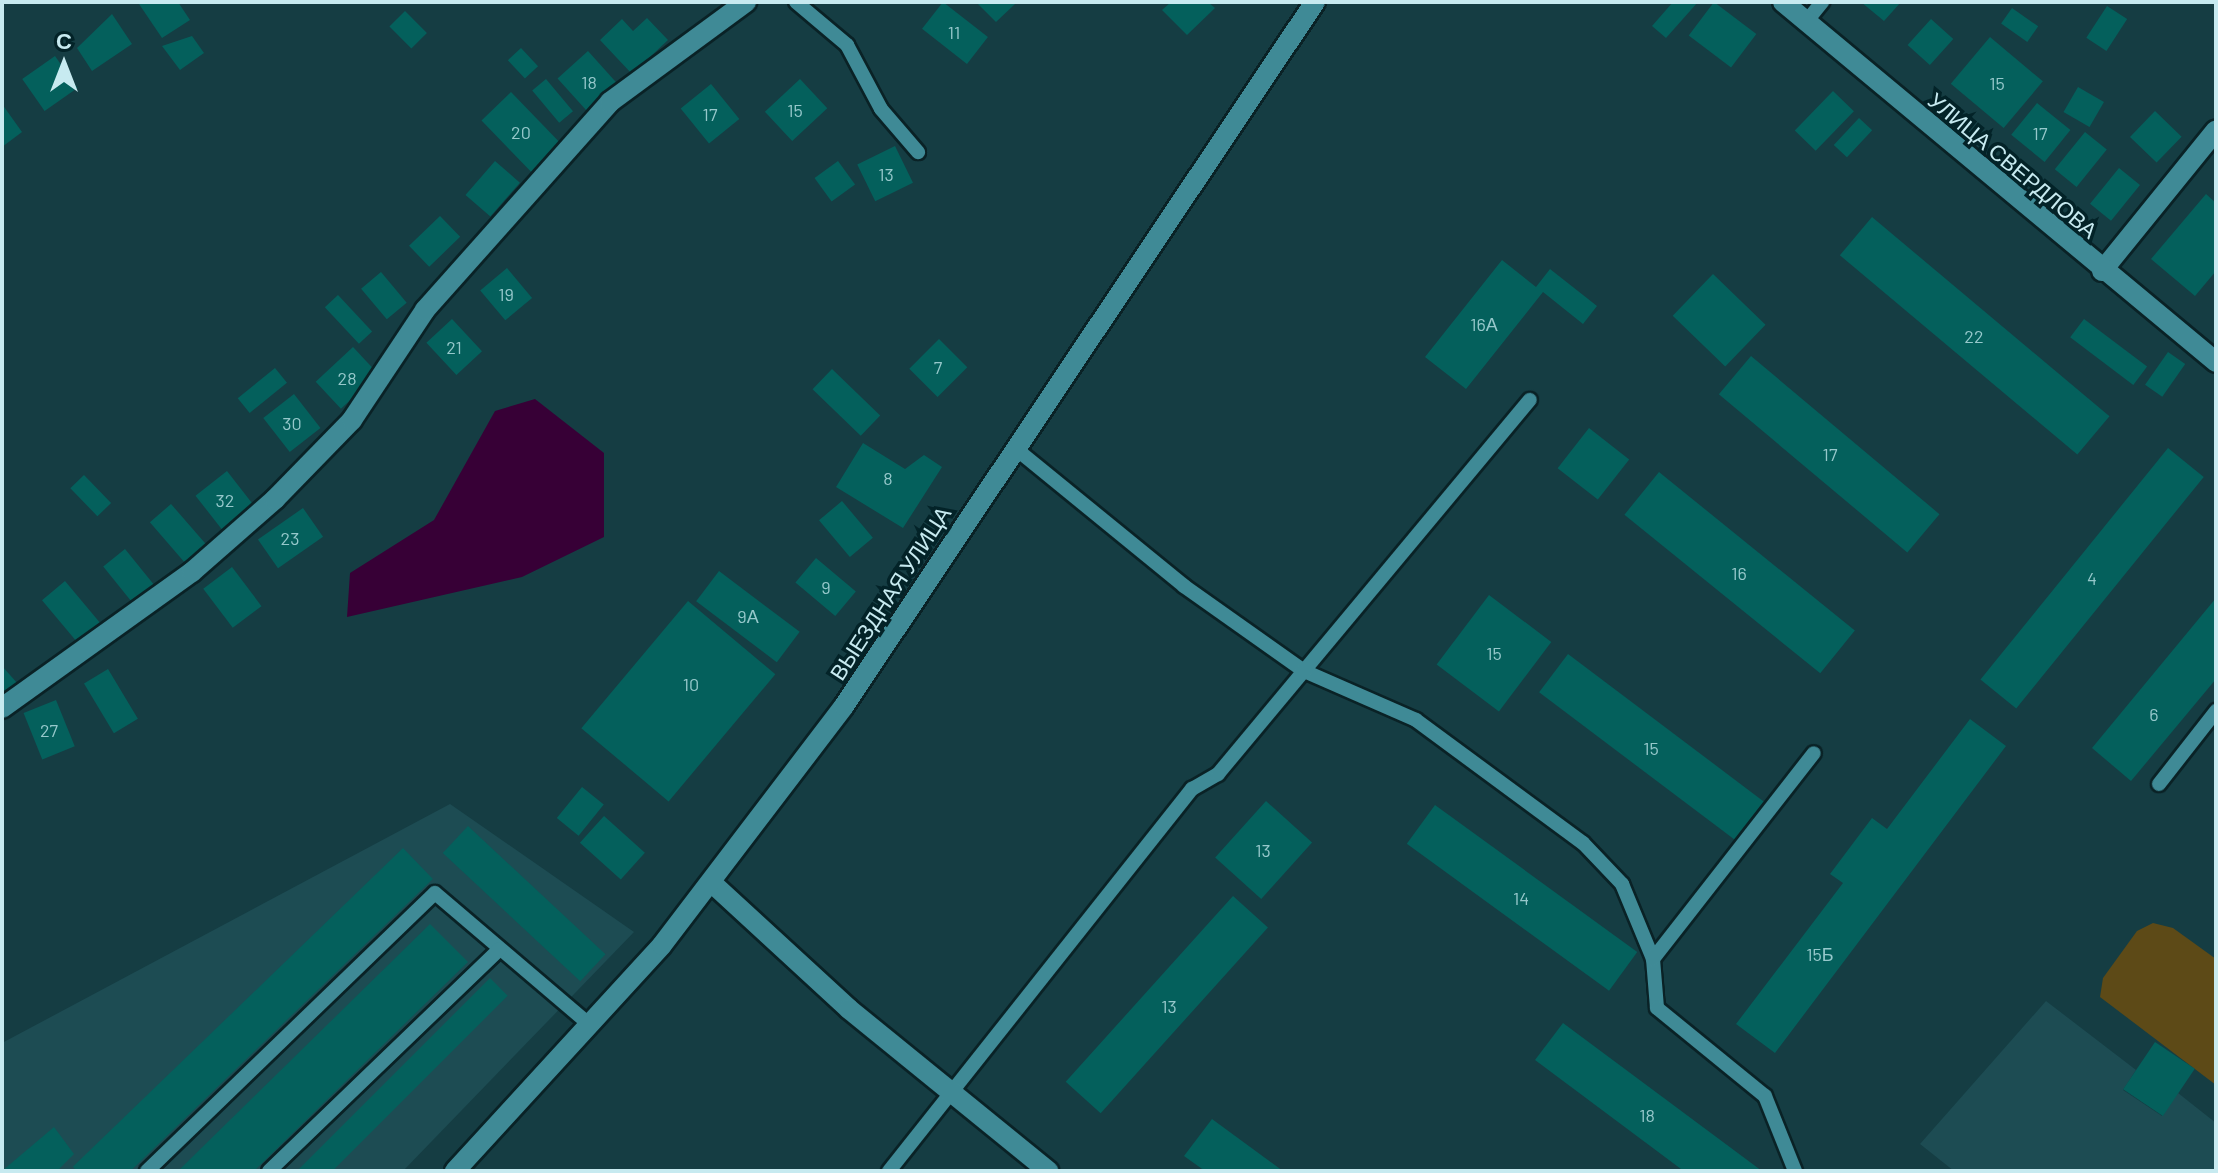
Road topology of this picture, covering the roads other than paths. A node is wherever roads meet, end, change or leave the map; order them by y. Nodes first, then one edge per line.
1 (746, 2) edge
2 (796, 2) edge
3 (1315, 2) edge
4 (1783, 2) edge
5 (1822, 2) edge
6 (1806, 22) junction
7 (2216, 130) edge
8 (918, 152) dead end
9 (2102, 271) junction
10 (2216, 362) edge
11 (1530, 400) dead end
12 (1015, 448) junction
13 (1304, 671) junction
14 (2, 708) edge
15 (2216, 711) edge
16 (1814, 753) dead end
17 (2159, 784) dead end
18 (712, 883) junction
19 (500, 949) junction
20 (1653, 959) junction
21 (589, 1024) junction
22 (954, 1098) junction
23 (147, 1171) edge
24 (269, 1171) edge
25 (455, 1171) edge
26 (889, 1171) edge
27 (1048, 1171) edge
28 (1795, 1171) edge

1 - 14 street
2 - 8 lane
3 - 12 street, ВЫЕЗДНАЯ УЛИЦА
4 - 6 street, УЛИЦА СВЕРДЛОВА
5 - 6 lane
6 - 9 street, УЛИЦА СВЕРДЛОВА
7 - 9 street
9 - 10 street, УЛИЦА СВЕРДЛОВА
11 - 13 lane
12 - 13 lane
12 - 18 street, ВЫЕЗДНАЯ УЛИЦА
13 - 20 lane
13 - 22 lane
15 - 17 lane
16 - 20 lane
18 - 21 street, ВЫЕЗДНАЯ УЛИЦА
18 - 22 street
19 - 21 lane
19 - 23 lane
19 - 24 lane
20 - 28 lane
21 - 25 street, ВЫЕЗДНАЯ УЛИЦА
22 - 26 lane
22 - 27 street

